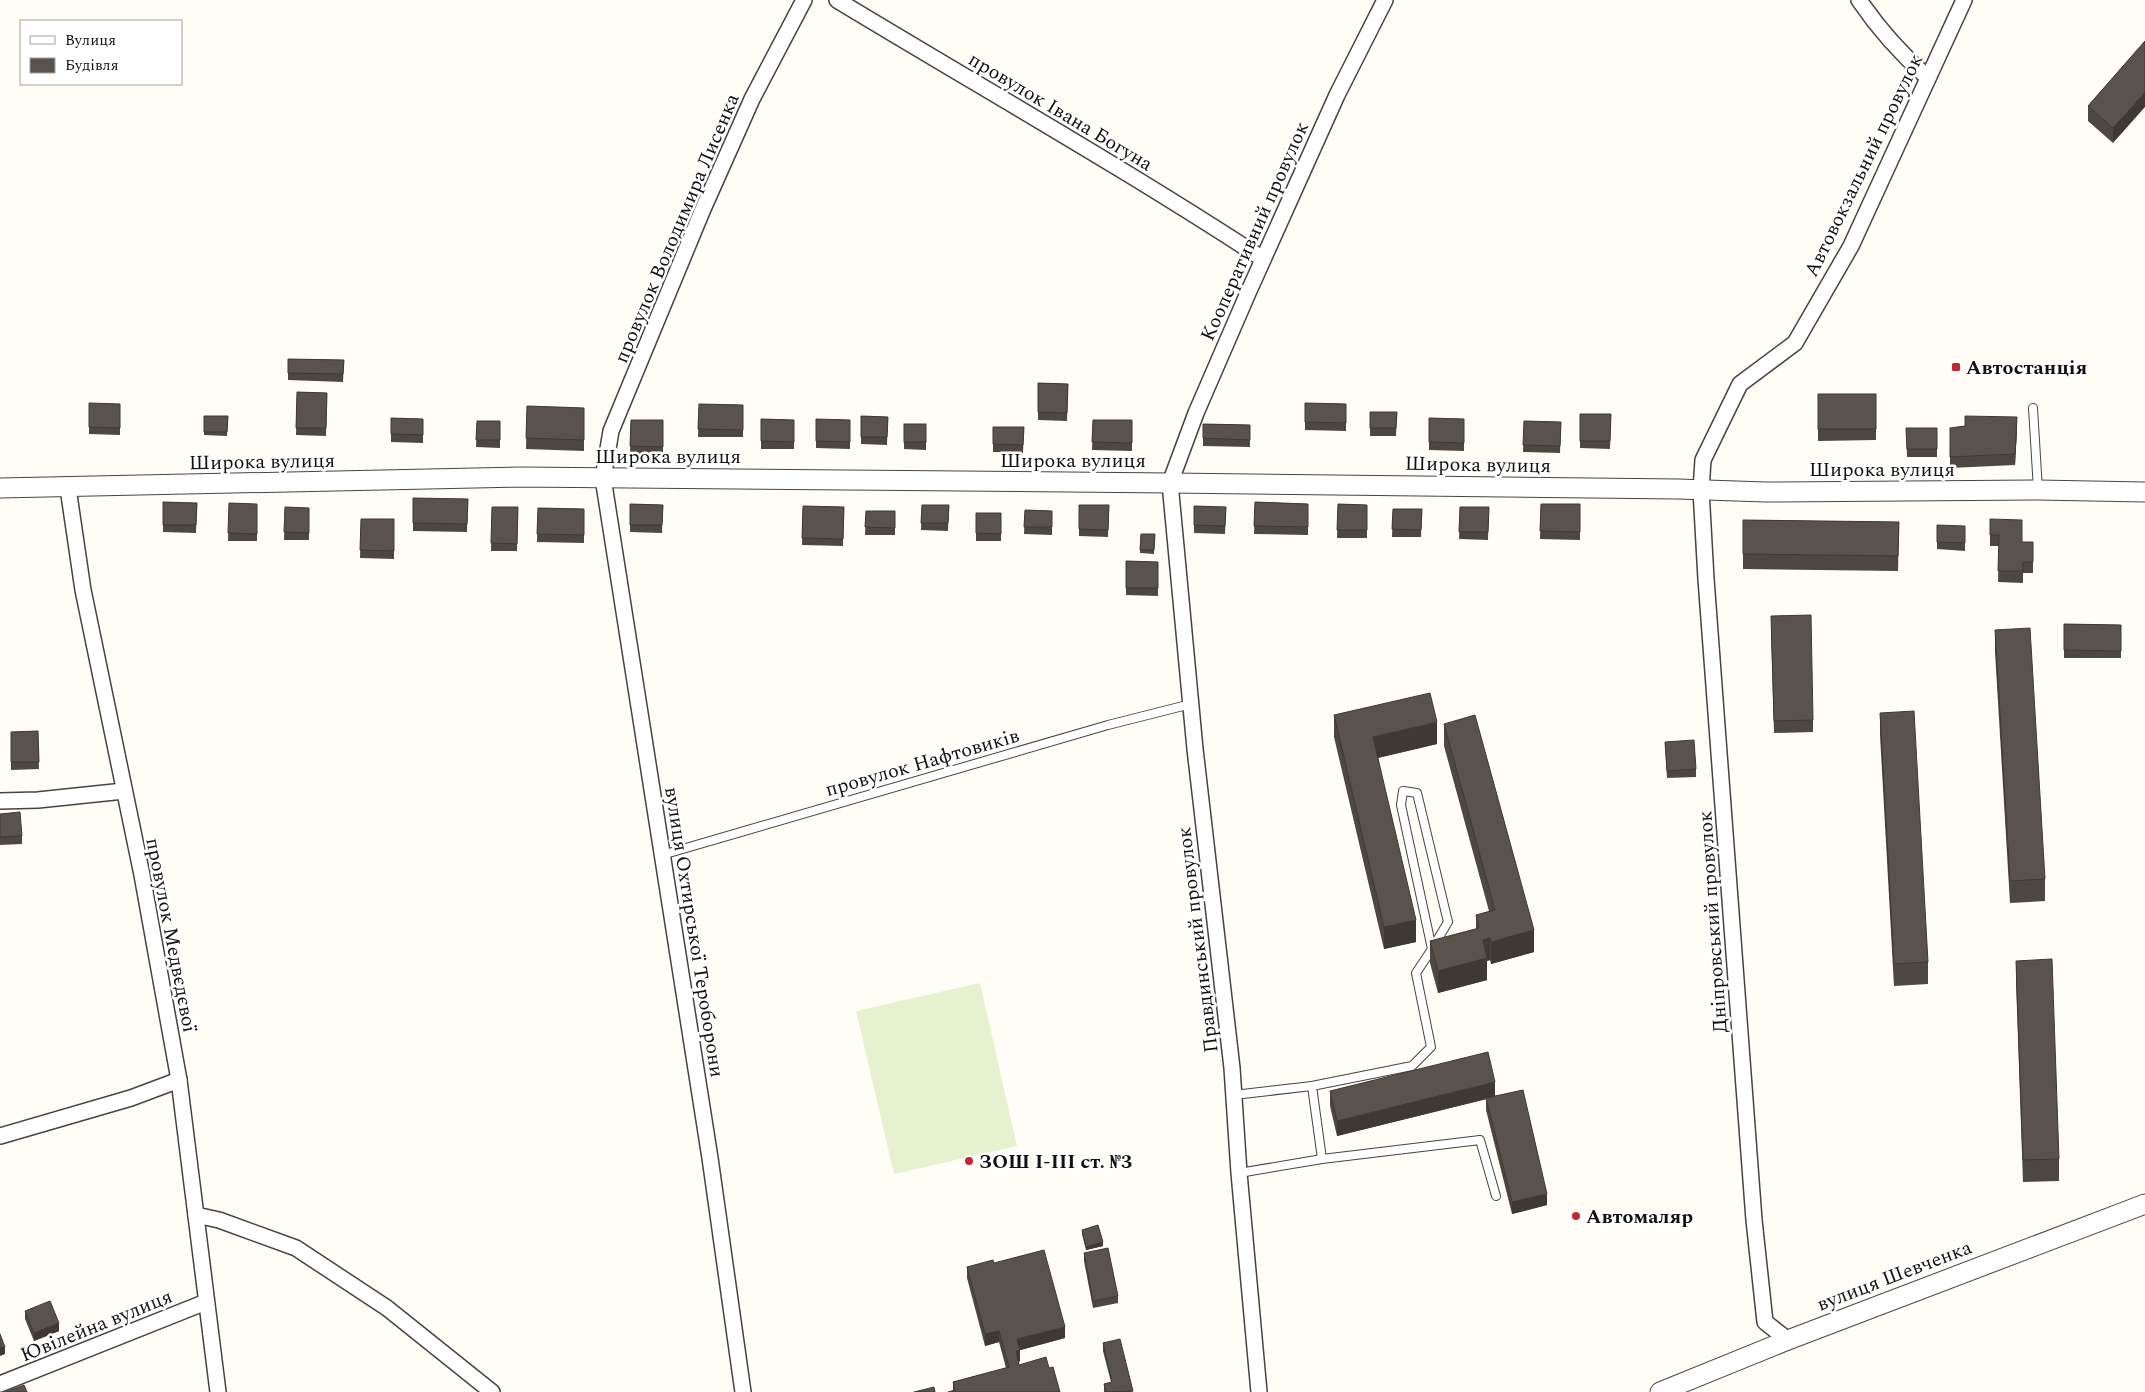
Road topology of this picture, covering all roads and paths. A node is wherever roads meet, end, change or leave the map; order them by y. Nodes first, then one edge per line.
1 (804, 0) edge
2 (838, 0) edge
3 (1385, 0) edge
4 (1859, 0) edge
5 (1964, 0) edge
6 (1928, 78) junction
7 (1263, 259) junction
8 (2033, 408) dead end
9 (603, 478) junction
10 (1170, 483) junction
11 (0, 488) edge
12 (68, 488) junction
13 (1701, 490) junction
14 (2038, 490) junction
15 (2145, 492) edge
16 (1191, 704) junction
17 (124, 791) junction
18 (0, 801) edge
19 (662, 855) junction
20 (1432, 949) junction
21 (179, 1080) junction
22 (1312, 1086) junction
23 (1234, 1095) junction
24 (0, 1136) edge
25 (1322, 1159) junction
26 (1239, 1173) junction
27 (1496, 1196) dead end
28 (2145, 1204) edge
29 (196, 1216) junction
30 (206, 1302) junction
31 (1788, 1340) junction
32 (0, 1384) edge
33 (218, 1392) edge
34 (492, 1392) edge
35 (743, 1392) edge
36 (1259, 1392) edge
37 (1660, 1392) edge

1 - 9 street, провулок Володимира Лисенка
2 - 7 street, провулок Івана Богуна
3 - 7 street, Кооперативний провулок
4 - 6 street
5 - 6 street, Автовокзальний провулок
6 - 13 street, Автовокзальний провулок
7 - 10 street, Кооперативний провулок
8 - 14 lane
9 - 10 street, Широка вулиця
9 - 12 street, Широка вулиця
9 - 19 street, вулиця Охтирської Тероборони
10 - 13 street, Широка вулиця
10 - 16 street, Правдинський провулок
11 - 12 street, Широка вулиця
12 - 17 street, провулок Медвєдєвої
13 - 14 street, Широка вулиця
13 - 31 street, Дніпровський провулок
14 - 15 street, Широка вулиця
16 - 19 lane, провулок Нафтовиків
16 - 23 street, Правдинський провулок
17 - 18 street
17 - 21 street, провулок Медвєдєвої
19 - 35 street, вулиця Охтирської Тероборони
20 - 20 lane
20 - 22 lane
21 - 24 street
21 - 29 street, провулок Медвєдєвої
22 - 23 lane
22 - 25 lane
23 - 26 street, Правдинський провулок
25 - 26 lane
25 - 27 lane
26 - 36 street, Правдинський провулок
28 - 31 street, вулиця Шевченка
29 - 30 street, провулок Медвєдєвої
29 - 34 street
30 - 32 street, Ювілейна вулиця
30 - 33 street, провулок Медвєдєвої
31 - 37 street, вулиця Шевченка

